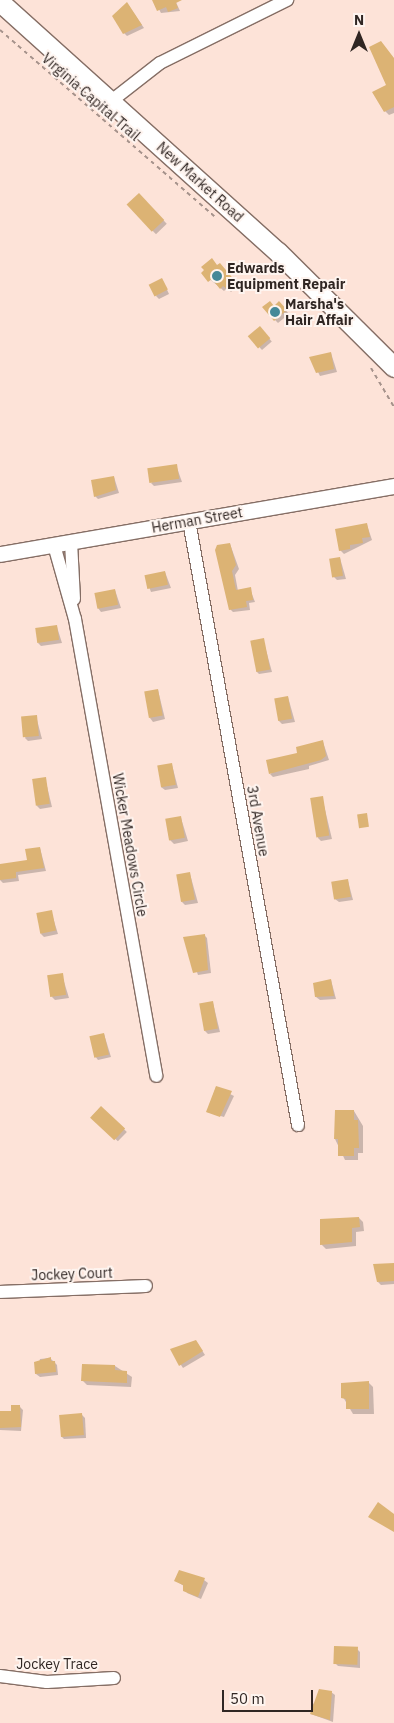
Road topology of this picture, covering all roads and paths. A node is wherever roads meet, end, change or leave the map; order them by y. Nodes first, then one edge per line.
1 (287, 0) edge
2 (0, 2) edge
3 (0, 30) edge
4 (110, 102) junction
5 (214, 217) dead end
6 (369, 364) dead end
7 (394, 367) edge
8 (394, 407) edge
9 (394, 486) edge
10 (189, 521) junction
11 (71, 542) junction
12 (54, 546) junction
13 (0, 554) edge
14 (75, 619) junction
15 (156, 1076) dead end
16 (298, 1126) dead end
17 (146, 1286) dead end
18 (0, 1292) edge
19 (0, 1676) edge
20 (114, 1678) dead end

1 - 4 street
2 - 4 main road, New Market Road
3 - 5 path, Virginia Capital Trail
4 - 7 main road, New Market Road
6 - 8 path
9 - 10 street, Herman Street
10 - 11 street, Herman Street
10 - 16 street, 3rd Avenue
11 - 12 street, Herman Street
11 - 14 street, Wicker Meadows Circle
12 - 13 street, Herman Street
12 - 14 street, Wicker Meadows Circle
14 - 15 street, Wicker Meadows Circle
17 - 18 street, Jockey Court
19 - 20 street, Jockey Trace

